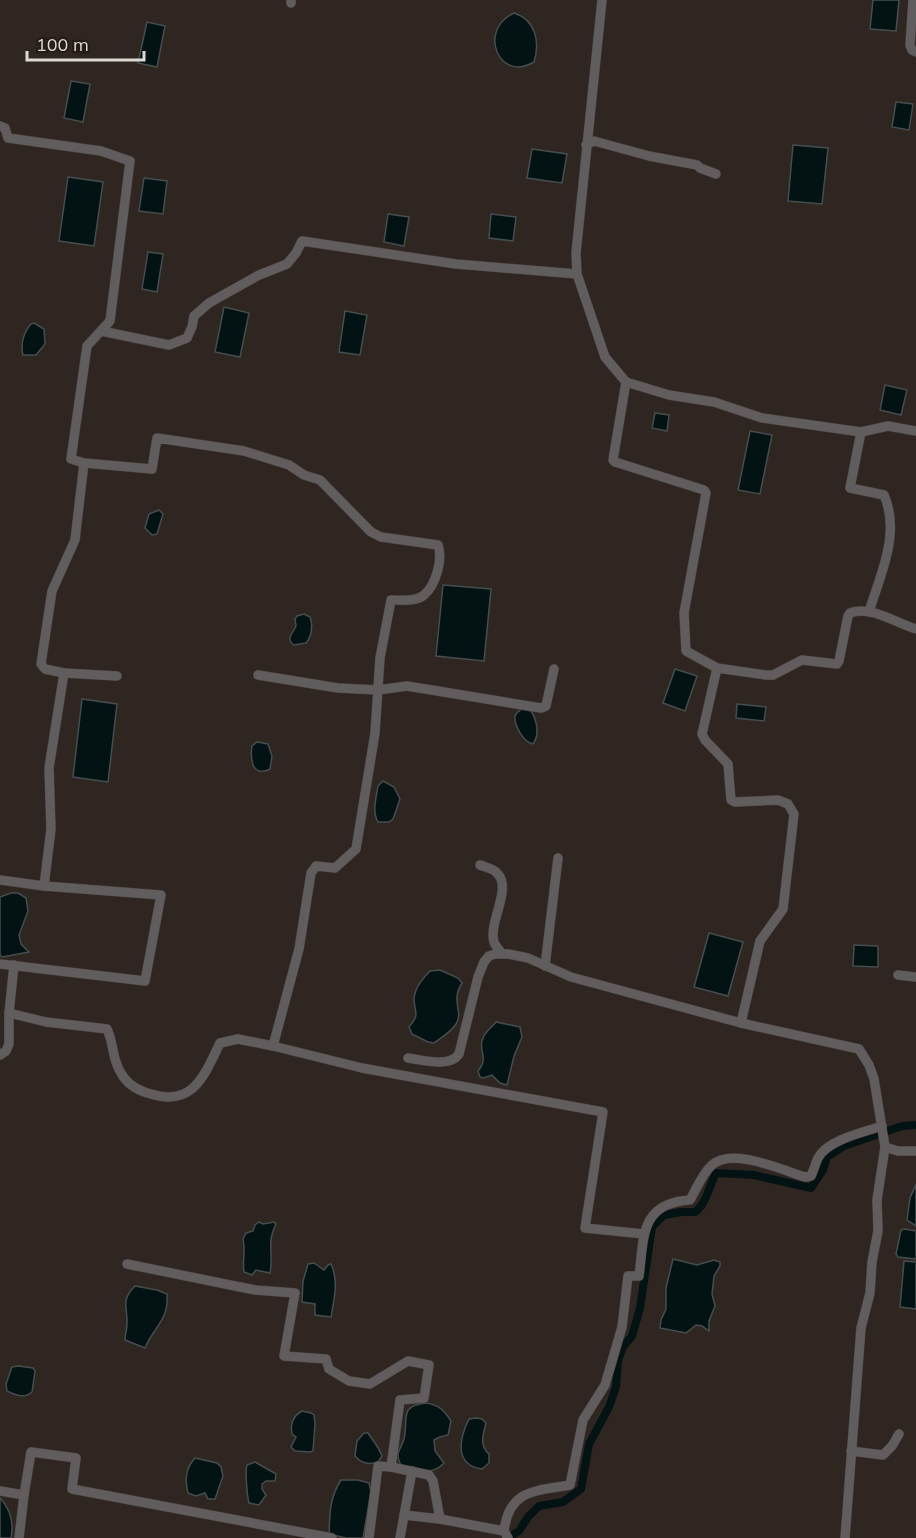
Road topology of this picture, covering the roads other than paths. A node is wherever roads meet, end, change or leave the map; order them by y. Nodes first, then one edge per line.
1 (602, 0) edge
2 (913, 0) edge
3 (916, 52) edge
4 (0, 126) edge
5 (586, 145) junction
6 (716, 174) dead end
7 (577, 274) junction
8 (101, 331) junction
9 (626, 382) junction
10 (916, 431) edge
11 (861, 432) junction
12 (84, 463) junction
13 (869, 612) junction
14 (916, 629) edge
15 (717, 668) junction
16 (554, 669) dead end
17 (63, 673) junction
18 (258, 675) dead end
19 (117, 676) dead end
20 (378, 690) junction
21 (558, 858) dead end
22 (480, 865) dead end
23 (0, 880) edge
24 (44, 886) junction
25 (502, 954) junction
26 (0, 964) edge
27 (14, 965) junction
28 (545, 966) junction
29 (898, 975) dead end
30 (916, 977) edge
31 (9, 1013) junction
32 (741, 1023) junction
33 (273, 1046) junction
34 (0, 1055) edge
35 (408, 1058) dead end
36 (882, 1126) junction
37 (885, 1147) junction
38 (916, 1151) edge
39 (644, 1234) junction
40 (127, 1264) dead end
41 (899, 1434) dead end
42 (851, 1451) junction
43 (391, 1467) junction
44 (412, 1470) junction
45 (0, 1491) edge
46 (24, 1495) junction
47 (404, 1515) junction
48 (440, 1519) junction
49 (506, 1534) edge
50 (19, 1538) edge
51 (332, 1538) edge
52 (369, 1538) edge
53 (400, 1538) edge
54 (845, 1538) edge

1 - 5 street
2 - 3 street
4 - 8 street
5 - 6 street
5 - 7 street
7 - 8 street
7 - 9 street
8 - 12 street
9 - 11 street
9 - 15 street
10 - 11 street
11 - 13 street
12 - 17 street
12 - 20 street
13 - 14 street
13 - 15 street
15 - 32 street
16 - 20 street
17 - 19 street
17 - 24 street
18 - 20 street
20 - 33 street
21 - 28 street
22 - 25 street
23 - 24 street
24 - 27 street
25 - 28 street
25 - 35 street
26 - 27 street
27 - 31 street
28 - 32 street
29 - 30 street
31 - 33 street
31 - 34 street
32 - 36 street
33 - 39 street
36 - 37 street
36 - 39 street
37 - 38 street
37 - 42 street
39 - 49 street
40 - 43 street
41 - 42 street
42 - 54 street
43 - 44 street
43 - 52 street
44 - 47 street
44 - 48 street
45 - 46 street
46 - 50 street
46 - 51 street
47 - 48 street
47 - 53 street
48 - 49 street

